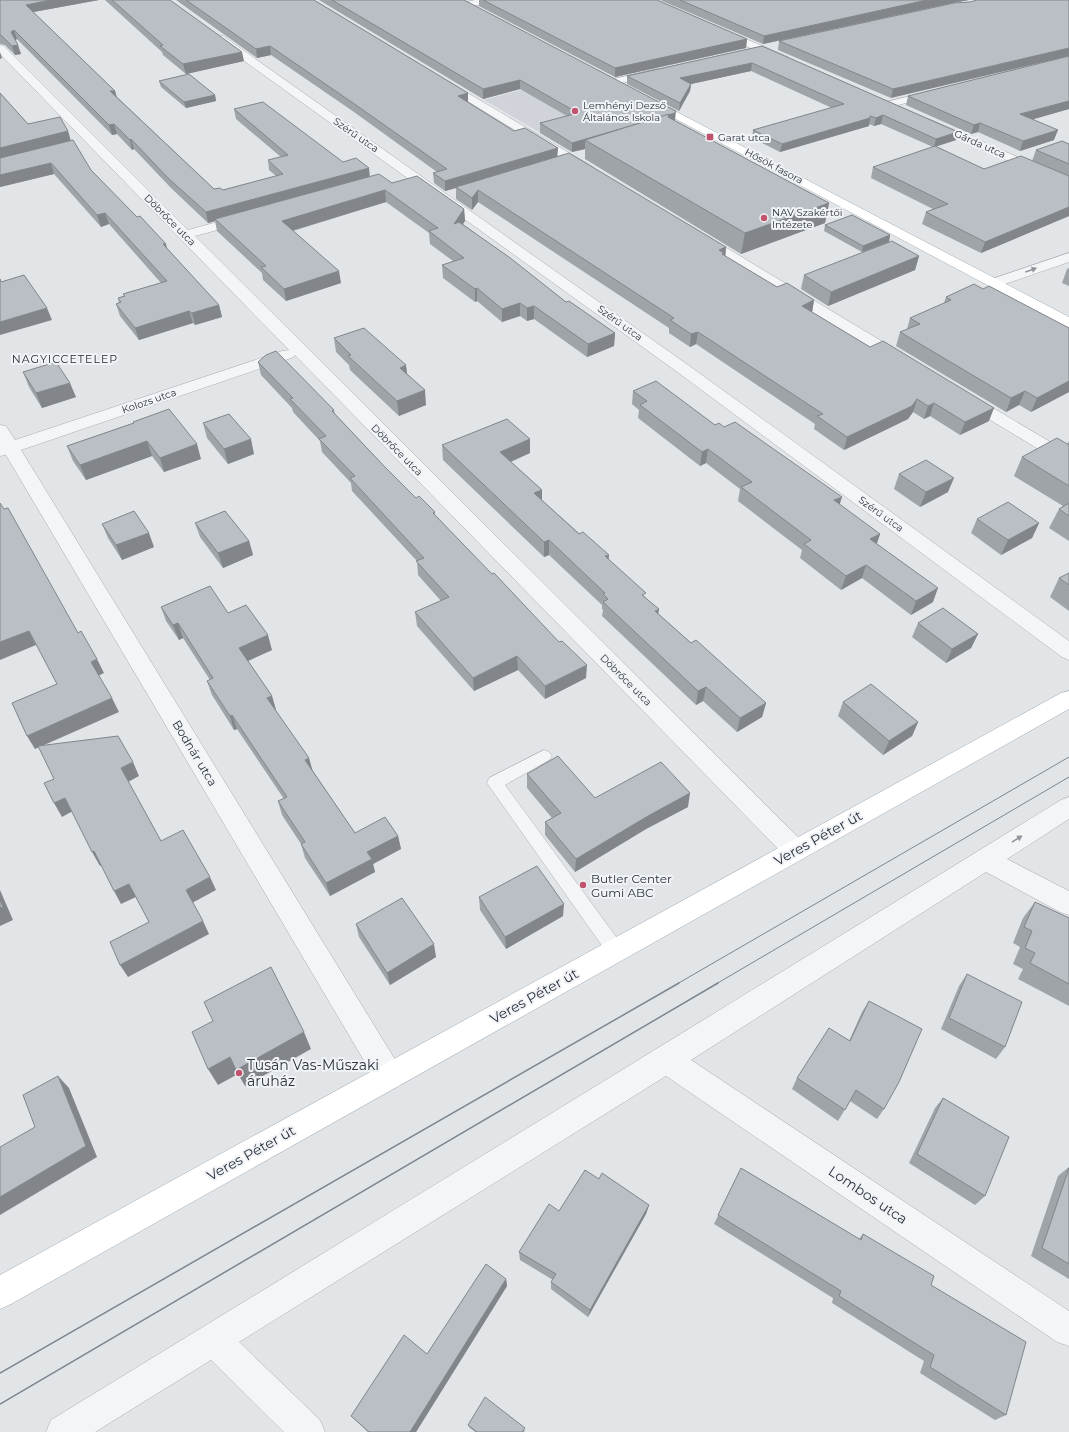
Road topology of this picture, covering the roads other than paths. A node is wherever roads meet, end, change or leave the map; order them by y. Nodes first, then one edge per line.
1 (488, 0) edge
2 (461, 2) edge
3 (480, 12) edge
4 (712, 28) edge
5 (209, 30) edge
6 (777, 46) dead end
7 (0, 48) edge
8 (762, 49) junction
9 (747, 52) edge
10 (797, 64) edge
11 (665, 70) edge
12 (430, 73) edge
13 (599, 74) edge
14 (613, 82) junction
15 (627, 89) edge
16 (942, 92) edge
17 (641, 96) edge
18 (904, 111) edge
19 (918, 117) edge
20 (690, 122) junction
21 (675, 127) edge
22 (93, 142) junction
23 (78, 146) edge
24 (586, 154) dead end
25 (571, 158) junction
26 (556, 163) edge
27 (410, 172) junction
28 (598, 175) edge
29 (395, 176) dead end
30 (1069, 184) edge
31 (459, 192) edge
32 (444, 197) junction
33 (260, 214) edge
34 (692, 233) edge
35 (185, 236) junction
36 (1069, 257) edge
37 (994, 283) junction
38 (1069, 323) edge
39 (298, 351) junction
40 (914, 368) edge
41 (954, 392) edge
42 (4, 442) edge
43 (1069, 460) edge
44 (1069, 652) edge
45 (1069, 698) edge
46 (544, 756) dead end
47 (1069, 807) edge
48 (796, 851) junction
49 (984, 859) junction
50 (1069, 904) edge
51 (616, 950) junction
52 (666, 1060) junction
53 (389, 1076) junction
54 (0, 1293) edge
55 (1069, 1330) edge
56 (214, 1340) junction
57 (63, 1432) edge
58 (308, 1432) edge

1 - 2 street
2 - 3 street
4 - 8 street
5 - 27 street, Szérű utca
6 - 8 street
7 - 22 street, Döbrőce utca
8 - 9 street
8 - 10 street
11 - 14 street
12 - 25 street
13 - 14 street
14 - 15 street
16 - 18 street
17 - 20 street, Hősök fasora
19 - 30 street, Gárda utca
20 - 21 street
20 - 37 street, Hősök fasora
22 - 23 street
22 - 35 street, Döbrőce utca
24 - 25 street
25 - 26 street
25 - 28 street
27 - 29 street
27 - 32 street, Szérű utca
31 - 32 street
32 - 44 street, Szérű utca
33 - 35 street
34 - 40 street
35 - 39 street, Döbrőce utca
37 -> 36 street
37 - 38 street, Hősök fasora
39 - 42 street, Kolozs utca
39 - 48 street, Döbrőce utca
41 - 43 street
42 - 53 street, Bodnár utca
45 - 48 street, Veres Péter út
46 - 51 lane
49 -> 47 street
48 - 51 street, Veres Péter út
49 - 50 street
49 - 52 street
51 - 53 street, Veres Péter út
52 - 55 street, Lombos utca
52 - 56 street
53 - 54 street, Veres Péter út
56 - 57 street
56 - 58 street

